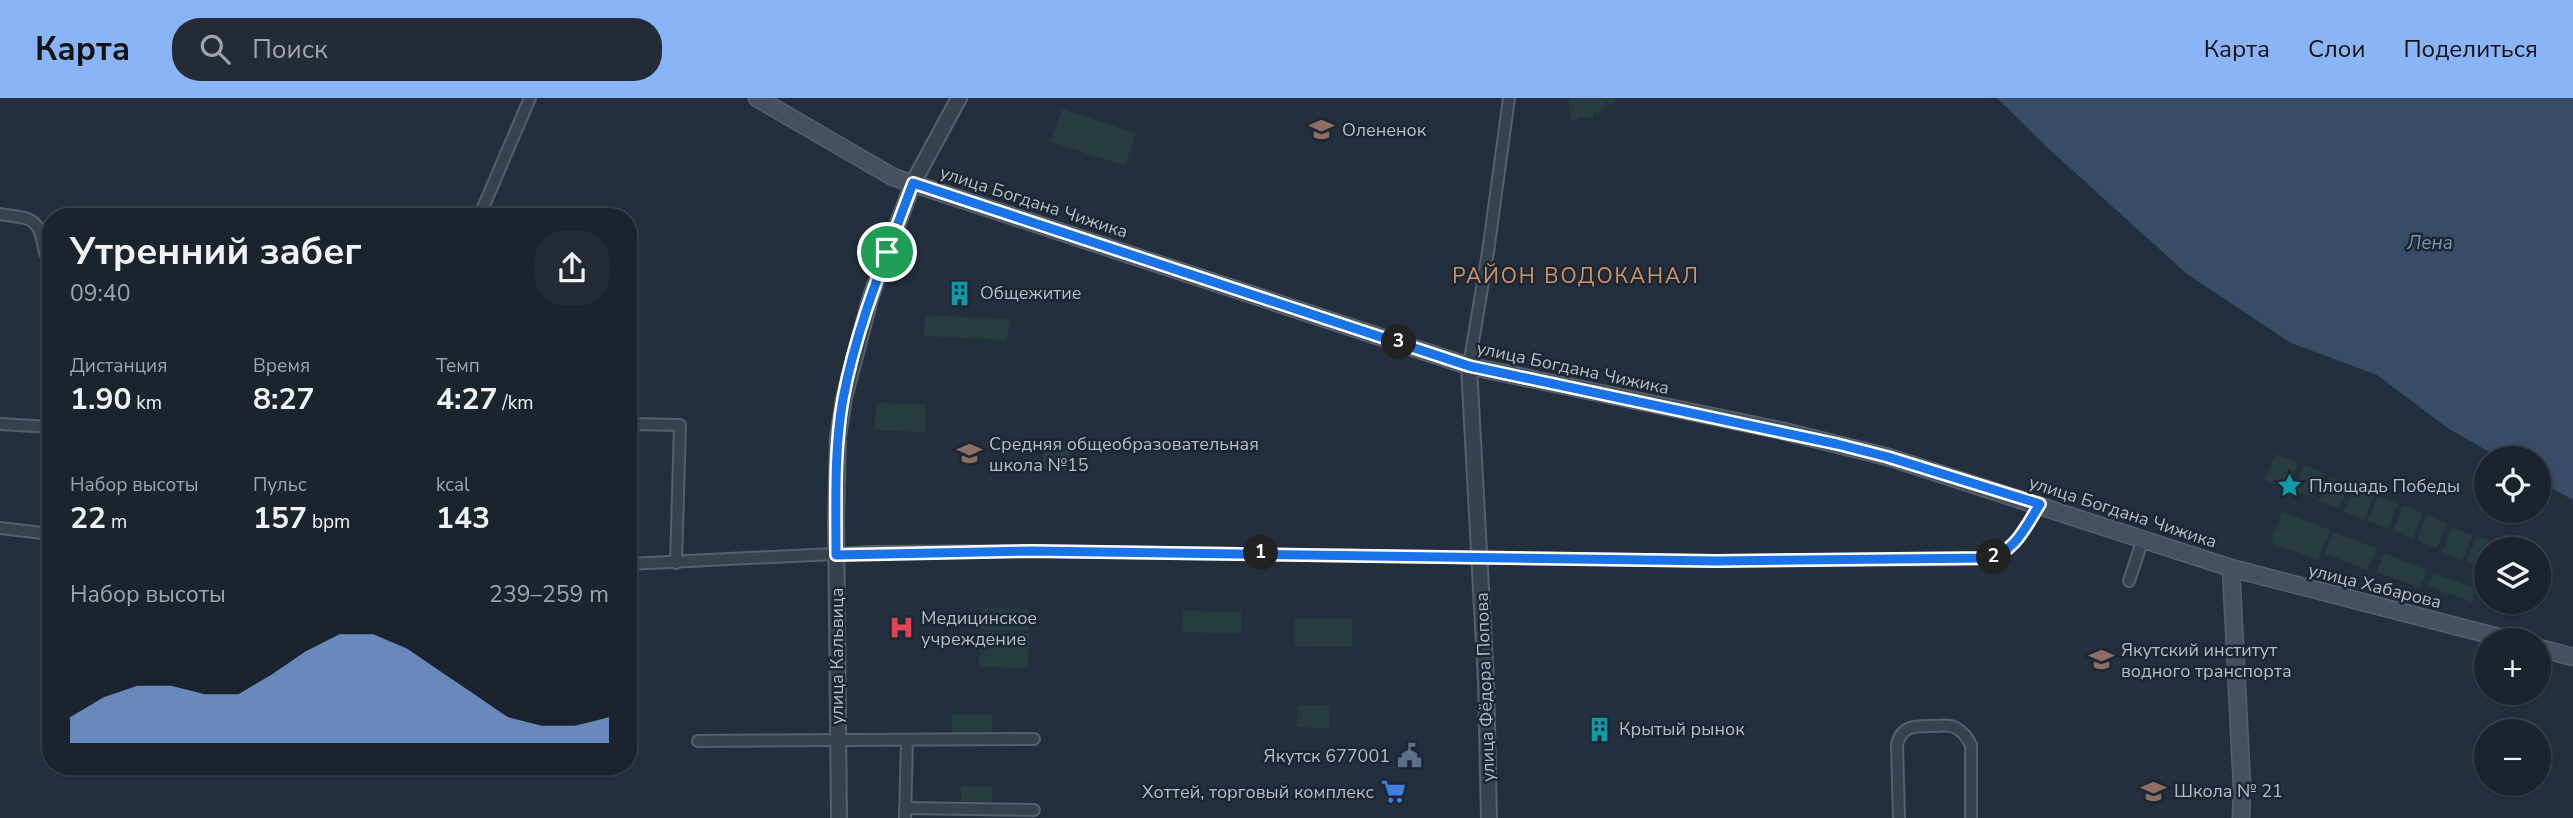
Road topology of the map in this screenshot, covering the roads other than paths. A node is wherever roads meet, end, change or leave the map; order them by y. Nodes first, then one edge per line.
1 (530, 98) edge
2 (757, 98) edge
3 (959, 98) edge
4 (1509, 98) edge
5 (913, 183) junction
6 (483, 208) edge
7 (0, 214) edge
8 (42, 241) edge
9 (1469, 366) junction
10 (0, 424) edge
11 (637, 424) edge
12 (42, 426) edge
13 (2040, 504) junction
14 (0, 528) edge
15 (42, 533) edge
16 (2143, 539) junction
17 (836, 555) junction
18 (1480, 558) junction
19 (676, 563) junction
20 (637, 565) edge
21 (2231, 568) junction
22 (2129, 581) dead end
23 (2474, 631) edge
24 (2551, 651) edge
25 (2573, 657) edge
26 (1034, 739) dead end
27 (907, 740) junction
28 (698, 741) dead end
29 (838, 741) junction
30 (1034, 810) dead end
31 (905, 813) edge
32 (839, 818) edge
33 (1489, 818) edge
34 (1899, 818) edge
35 (1971, 818) edge
36 (2241, 818) edge

1 - 6 street
2 - 5 main road, улица Богдана Чижика
3 - 5 street, улица Кальвица
4 - 9 street, улица Фёдора Попова
5 - 9 main road, улица Богдана Чижика
5 - 17 street, улица Кальвица
7 - 8 street
9 - 13 main road, улица Богдана Чижика
9 - 18 street, улица Фёдора Попова
10 - 12 street
11 - 19 street
13 - 16 main road, улица Богдана Чижика
13 - 18 street
14 - 15 street
16 - 21 main road, улица Богдана Чижика
16 - 22 street
17 - 18 street
17 - 19 street
17 - 29 street, улица Кальвица
18 - 33 street, улица Фёдора Попова
19 - 20 street
21 - 23 main road, улица Хабарова
21 - 36 main road
24 - 25 main road
26 - 27 street
27 - 29 street
27 - 31 street
28 - 29 street
29 - 32 street, улица Кальвица
30 - 31 street
34 - 35 street

